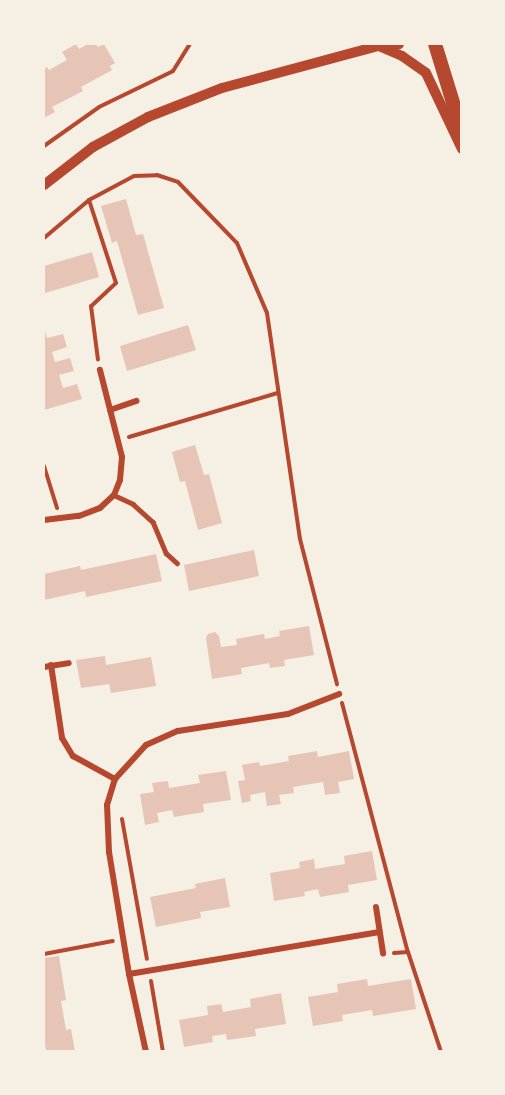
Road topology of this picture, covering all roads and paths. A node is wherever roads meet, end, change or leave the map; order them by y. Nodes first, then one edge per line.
1 (190, 44) edge
2 (399, 44) edge
3 (435, 44) edge
4 (379, 45) edge
5 (462, 132) edge
6 (44, 146) edge
7 (462, 148) edge
8 (44, 185) edge
9 (88, 200) junction
10 (44, 238) edge
11 (100, 370) joint
12 (278, 393) junction
13 (136, 401) dead end
14 (110, 410) junction
15 (118, 440) junction
16 (44, 466) edge
17 (114, 495) junction
18 (60, 519) junction
19 (44, 520) edge
20 (177, 563) dead end
21 (69, 663) dead end
22 (51, 665) junction
23 (44, 667) edge
24 (339, 694) junction
25 (115, 778) junction
26 (121, 812) dead end
27 (376, 907) dead end
28 (380, 932) junction
29 (123, 939) junction
30 (383, 953) dead end
31 (44, 954) edge
32 (149, 971) junction
33 (129, 974) junction
34 (146, 1052) edge
35 (163, 1052) edge
36 (441, 1052) edge

1 - 6 path
2 - 4 street
3 - 5 highway
4 - 7 street
4 - 8 street
9 - 10 path
9 - 11 path
9 - 12 path
11 - 14 street
12 - 15 path
12 - 24 path
13 - 14 street
14 - 15 street
15 - 17 street
16 - 18 path
17 - 18 street
17 - 20 lane
18 - 19 street
21 - 22 street
22 - 23 street
22 - 25 street
24 - 25 street
24 - 36 path
25 - 29 street
26 - 32 path
27 - 28 street
28 - 30 street
28 - 32 street
29 - 31 path
29 - 33 street
32 - 33 street
32 - 35 path
33 - 34 street

